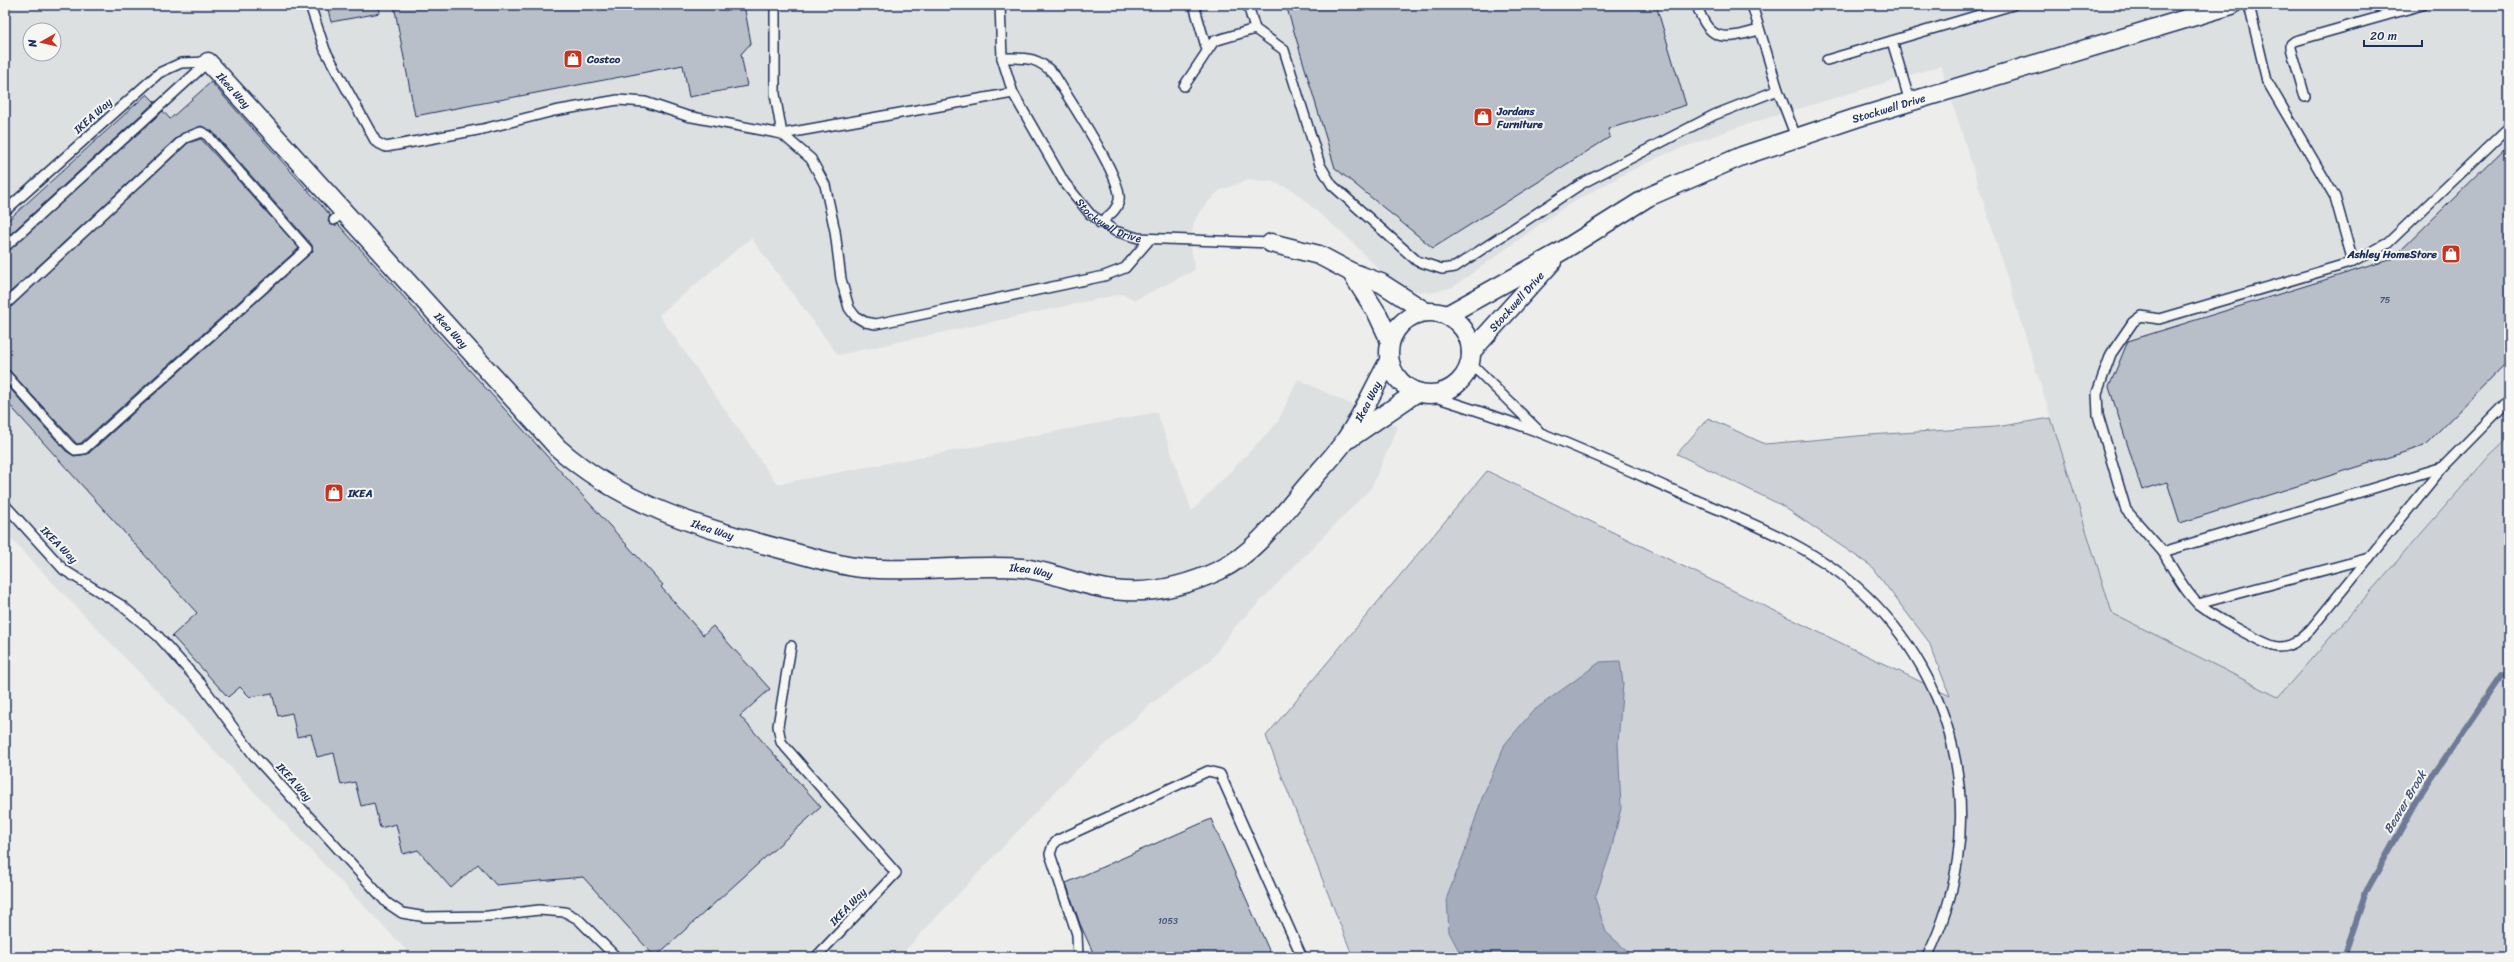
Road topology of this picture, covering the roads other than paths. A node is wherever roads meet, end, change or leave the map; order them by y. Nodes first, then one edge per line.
1 (310, 5) edge
2 (775, 5) edge
3 (1000, 5) edge
4 (1194, 5) edge
5 (1248, 5) edge
6 (1697, 5) edge
7 (1752, 5) edge
8 (2013, 5) edge
9 (2232, 5) edge
10 (2249, 5) edge
11 (2422, 5) edge
12 (2196, 10) edge
13 (1255, 29) junction
14 (1759, 30) junction
15 (1892, 41) junction
16 (1208, 50) junction
17 (1002, 58) junction
18 (1827, 60) dead end
19 (208, 62) junction
20 (1184, 86) dead end
21 (1778, 90) junction
22 (1013, 93) junction
23 (2305, 97) dead end
24 (1910, 102) junction
25 (2509, 127) edge
26 (782, 134) junction
27 (1796, 138) junction
28 (5, 211) edge
29 (1100, 223) junction
30 (1150, 239) junction
31 (1271, 243) joint
32 (5, 247) edge
33 (1562, 251) junction
34 (2353, 262) junction
35 (1351, 272) junction
36 (5, 305) edge
37 (1426, 312) junction
38 (1447, 315) junction
39 (1390, 341) junction
40 (1471, 358) junction
41 (1389, 361) junction
42 (5, 374) edge
43 (1423, 394) junction
44 (2509, 400) edge
45 (1541, 433) junction
46 (1344, 442) junction
47 (2443, 467) junction
48 (5, 505) edge
49 (2163, 552) junction
50 (2369, 558) junction
51 (2198, 604) junction
52 (791, 646) dead end
53 (616, 957) edge
54 (816, 957) edge
55 (1078, 957) edge
56 (1302, 957) edge
57 (1927, 957) edge

1 - 26 lane
2 - 26 lane
3 - 17 lane, Stockwell Drive
4 - 16 lane
5 - 13 lane
6 - 14 lane
7 - 14 lane
8 - 15 lane
9 - 12 street, Stockwell Drive
10 - 34 lane
11 - 23 lane
12 - 24 street, Stockwell Drive
13 - 16 lane
13 - 21 lane
14 - 21 lane
15 - 18 lane
15 - 24 lane
16 - 20 lane
17 - 22 lane, Stockwell Drive
17 - 29 lane
19 - 28 lane, IKEA Way
19 - 32 lane
19 - 46 street, Ikea Way
21 - 27 lane
22 - 26 lane
22 - 29 lane, Stockwell Drive
24 - 27 street, Stockwell Drive
25 - 34 lane
26 - 30 lane
27 - 33 street, Stockwell Drive
29 - 30 lane, Stockwell Drive
30 - 31 lane, Stockwell Drive
31 - 35 street, Stockwell Drive
33 - 38 street, Stockwell Drive
33 - 40 street, Stockwell Drive
34 - 49 lane
35 - 37 street, Stockwell Drive
35 - 39 street
36 - 42 lane
37 - 38 street
37 - 39 street
38 - 40 street
39 - 41 street
40 - 43 street
40 - 45 lane
41 - 43 street
41 - 46 street, Ikea Way
43 - 45 lane
43 - 46 street, Ikea Way
44 - 47 lane
45 - 57 lane
47 - 49 lane
47 - 50 lane
48 - 53 lane, IKEA Way
49 - 51 lane
50 - 51 lane
50 - 51 lane
52 - 54 lane, IKEA Way
55 - 56 lane

